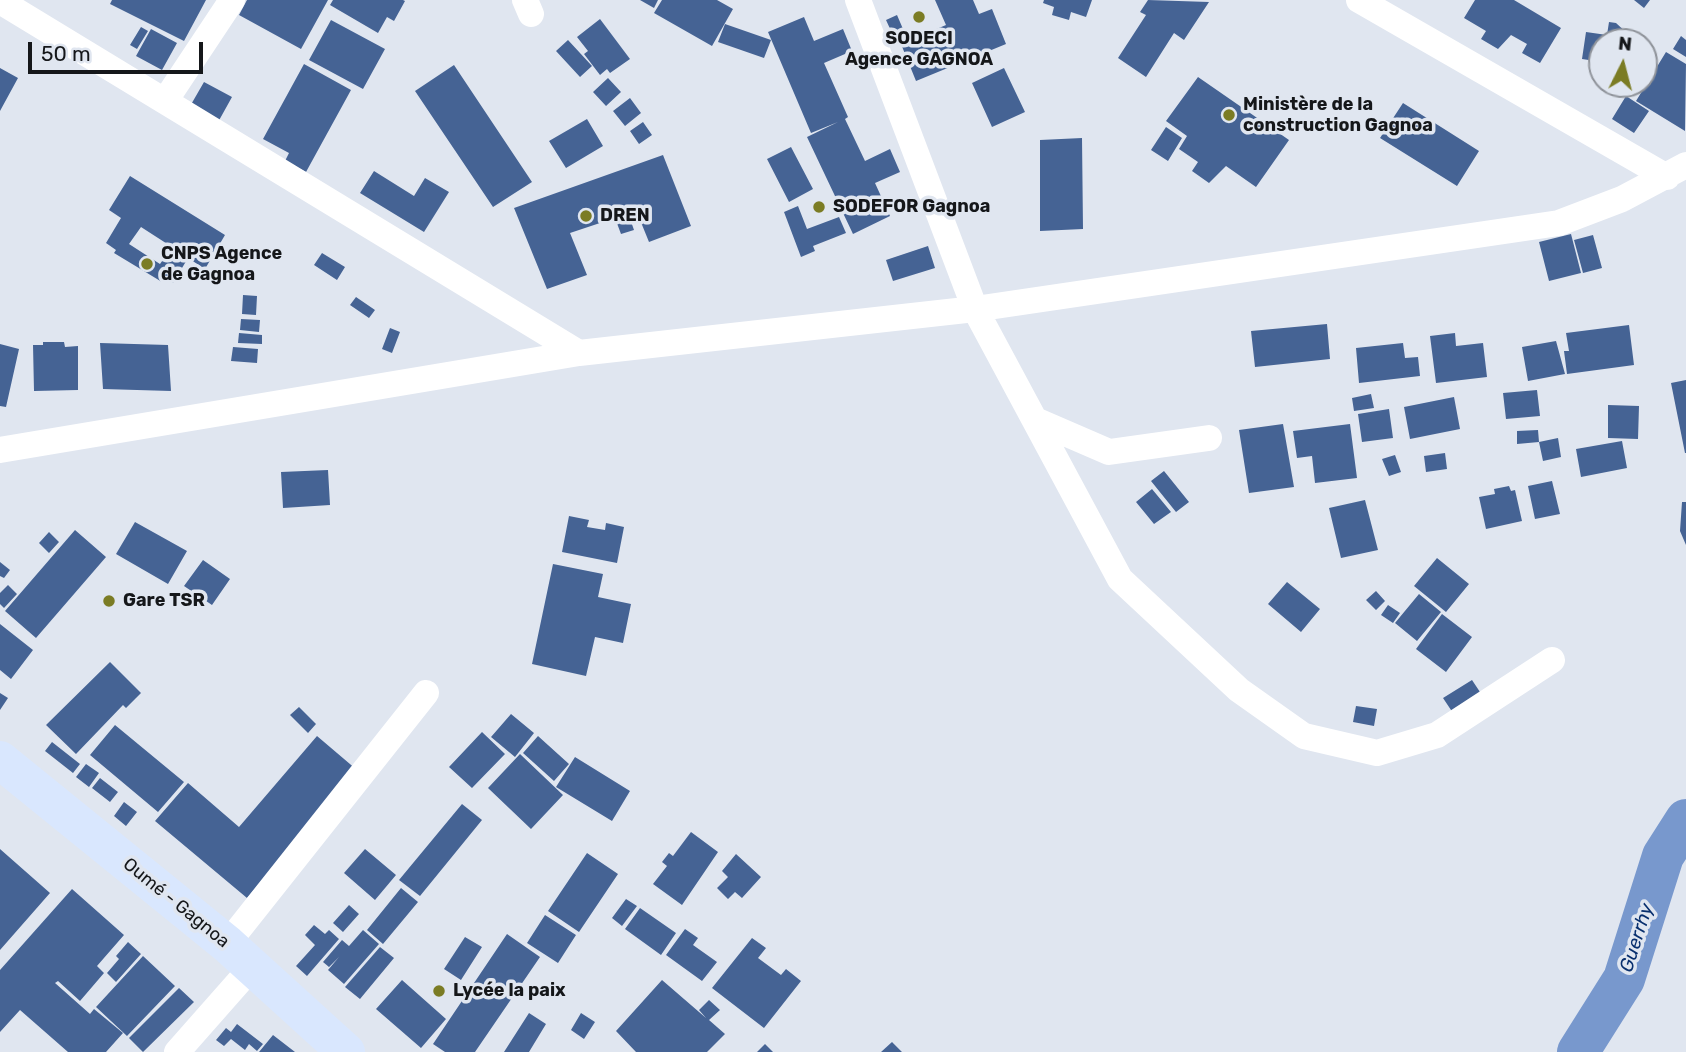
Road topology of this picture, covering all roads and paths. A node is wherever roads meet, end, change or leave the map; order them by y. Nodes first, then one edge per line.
1 (232, 0) edge
2 (858, 0) edge
3 (1359, 0) edge
4 (0, 1) edge
5 (165, 101) junction
6 (1676, 171) edge
7 (975, 309) junction
8 (579, 353) junction
9 (1035, 421) junction
10 (1209, 438) dead end
11 (0, 450) edge
12 (1552, 660) dead end
13 (426, 693) dead end
14 (0, 760) edge
15 (239, 956) junction
16 (177, 1052) edge
17 (346, 1052) edge

1 - 5 street
2 - 7 street
3 - 6 street
4 - 5 street
5 - 8 street
6 - 7 street
7 - 8 street
7 - 9 street
8 - 11 street
9 - 10 street
9 - 12 street
13 - 15 street
14 - 15 main road, Oumé - Gagnoa
15 - 16 street
15 - 17 main road, Oumé - Gagnoa

